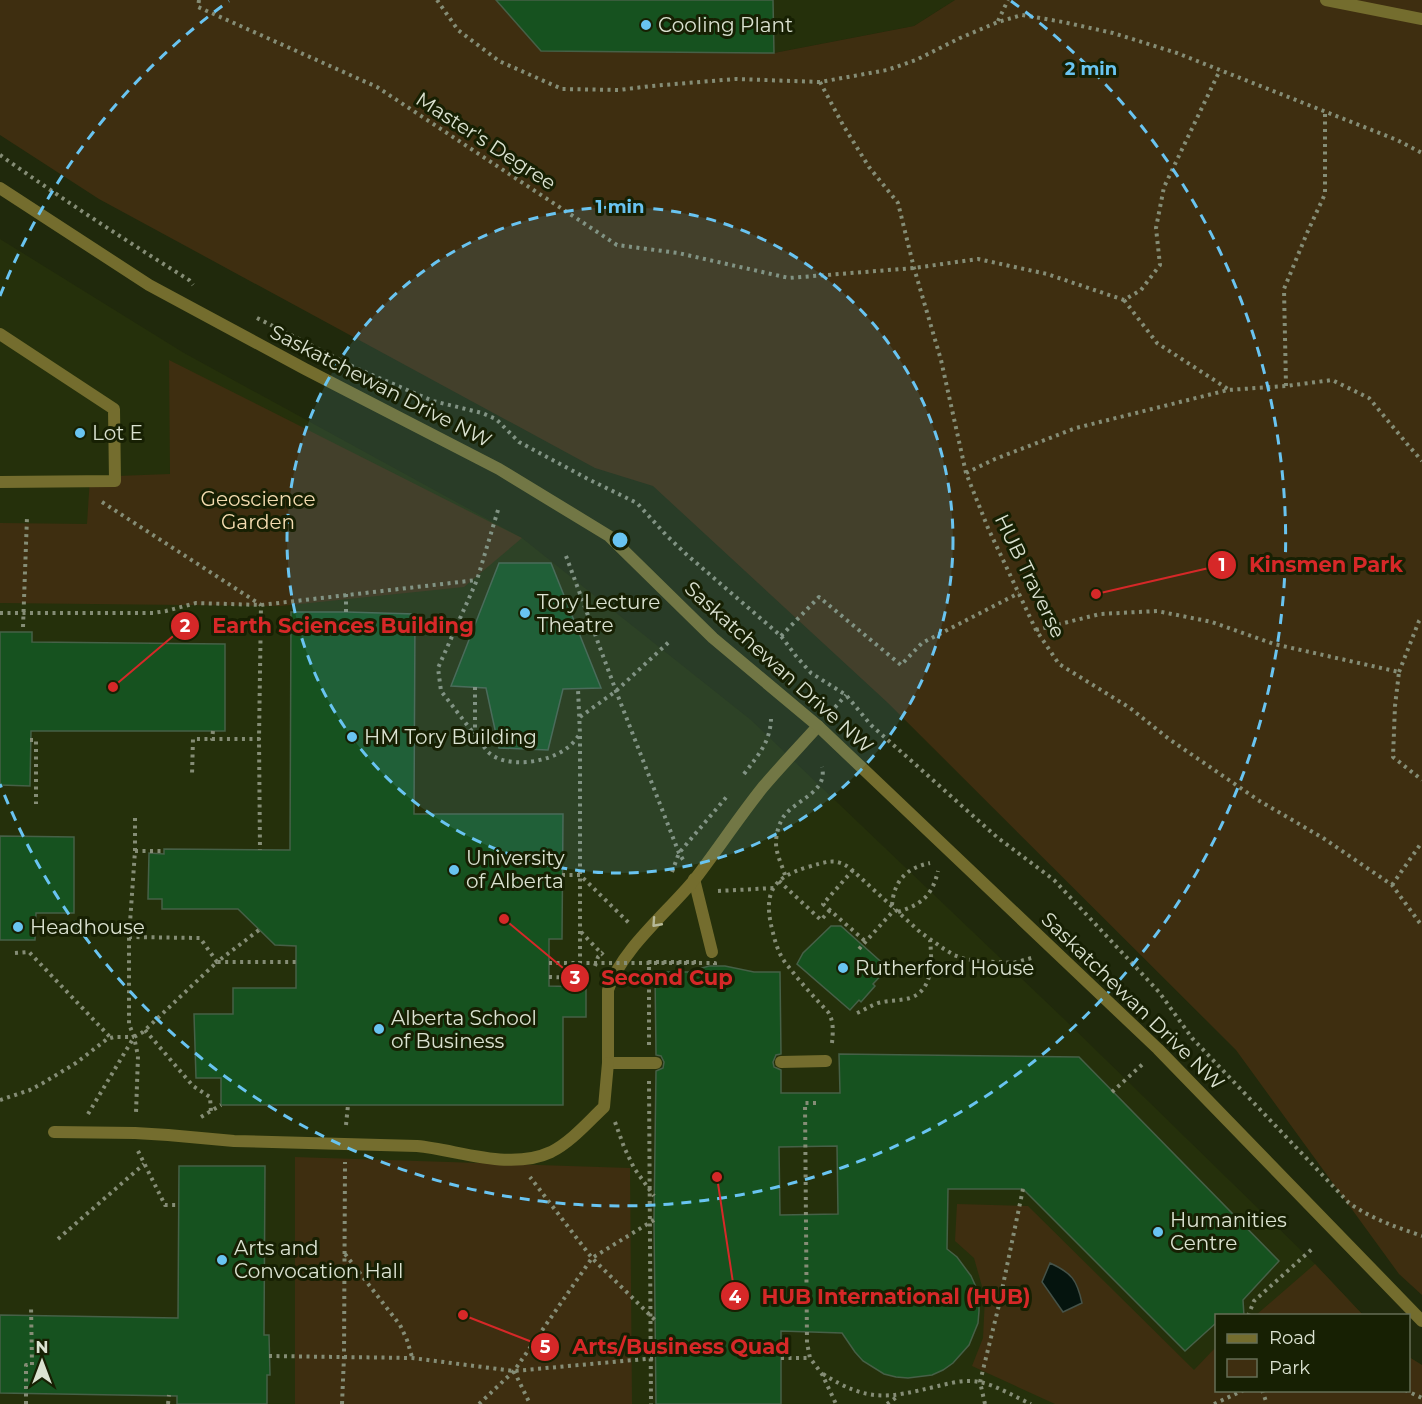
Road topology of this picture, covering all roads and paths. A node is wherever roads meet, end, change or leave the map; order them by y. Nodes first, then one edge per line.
1 (200, 0) edge
2 (437, 0) edge
3 (1008, 0) edge
4 (1326, 0) edge
5 (1422, 19) edge
6 (998, 22) junction
7 (1220, 70) junction
8 (820, 82) junction
9 (1325, 111) junction
10 (1422, 153) edge
11 (0, 188) edge
12 (914, 267) junction
13 (1124, 300) junction
14 (0, 334) edge
15 (1286, 386) junction
16 (1228, 390) junction
17 (1422, 460) edge
18 (966, 473) junction
19 (0, 482) edge
20 (98, 499) dead end
21 (498, 510) dead end
22 (27, 517) dead end
23 (566, 556) dead end
24 (477, 580) junction
25 (1019, 592) junction
26 (346, 594) junction
27 (261, 605) junction
28 (346, 612) dead end
29 (0, 613) edge
30 (23, 613) junction
31 (1422, 617) edge
32 (23, 627) dead end
33 (1036, 630) junction
34 (781, 636) dead end
35 (670, 641) dead end
36 (1399, 672) junction
37 (475, 687) dead end
38 (578, 689) dead end
39 (616, 691) junction
40 (580, 718) junction
41 (771, 719) dead end
42 (818, 726) junction
43 (213, 731) dead end
44 (580, 734) junction
45 (475, 735) junction
46 (212, 739) junction
47 (259, 739) junction
48 (30, 740) dead end
49 (822, 767) dead end
50 (192, 775) dead end
51 (741, 779) dead end
52 (1422, 780) edge
53 (735, 788) dead end
54 (36, 804) dead end
55 (135, 818) dead end
56 (1422, 842) edge
57 (260, 850) dead end
58 (135, 851) junction
59 (164, 851) dead end
60 (679, 853) junction
61 (930, 863) dead end
62 (853, 870) junction
63 (938, 871) dead end
64 (562, 875) dead end
65 (580, 875) junction
66 (785, 875) junction
67 (670, 878) dead end
68 (694, 879) junction
69 (779, 881) junction
70 (1392, 885) junction
71 (774, 888) junction
72 (718, 891) dead end
73 (895, 909) junction
74 (830, 910) junction
75 (637, 919) dead end
76 (631, 925) junction
77 (1422, 926) edge
78 (259, 930) dead end
79 (623, 931) dead end
80 (580, 932) junction
81 (129, 937) junction
82 (930, 939) junction
83 (866, 942) junction
84 (860, 949) dead end
85 (603, 951) junction
86 (712, 952) dead end
87 (15, 953) dead end
88 (1035, 957) dead end
89 (607, 958) dead end
90 (217, 962) junction
91 (296, 962) dead end
92 (696, 962) dead end
93 (549, 963) dead end
94 (715, 966) dead end
95 (594, 969) dead end
96 (549, 977) dead end
97 (857, 1013) dead end
98 (146, 1030) junction
99 (134, 1037) junction
100 (111, 1038) junction
101 (649, 1049) dead end
102 (1158, 1049) junction
103 (826, 1061) joint
104 (781, 1062) dead end
105 (656, 1063) dead end
106 (608, 1064) junction
107 (649, 1080) dead end
108 (1113, 1092) dead end
109 (0, 1100) edge
110 (816, 1103) dead end
111 (604, 1107) junction
112 (211, 1112) dead end
113 (136, 1120) dead end
114 (54, 1132) dead end
115 (76, 1132) junction
116 (345, 1143) junction
117 (136, 1147) dead end
118 (523, 1159) junction
119 (144, 1164) junction
120 (649, 1189) junction
121 (1023, 1189) dead end
122 (654, 1196) dead end
123 (179, 1205) dead end
124 (652, 1222) junction
125 (58, 1239) dead end
126 (1312, 1249) dead end
127 (344, 1253) junction
128 (592, 1258) junction
129 (31, 1305) dead end
130 (650, 1314) junction
131 (1249, 1314) edge
132 (655, 1320) dead end
133 (1422, 1321) edge
134 (269, 1356) dead end
135 (344, 1357) junction
136 (653, 1357) junction
137 (412, 1358) junction
138 (781, 1358) dead end
139 (810, 1358) junction
140 (514, 1371) junction
141 (822, 1374) junction
142 (980, 1382) junction
143 (1240, 1392) edge
144 (169, 1395) dead end
145 (901, 1395) junction
146 (26, 1404) edge
147 (168, 1404) edge
148 (342, 1404) edge
149 (479, 1404) edge
150 (530, 1404) edge
151 (651, 1404) edge
152 (836, 1404) edge
153 (887, 1404) edge
154 (985, 1404) edge
155 (1031, 1404) edge
156 (1214, 1404) edge

1 - 12 path, Master's Degree
2 - 8 path
3 - 6 path
4 - 5 street
6 - 7 path
6 - 8 path
7 - 9 path
7 - 13 path
8 - 12 path, HUB Traverse
9 - 10 path
9 - 15 path
11 - 42 street, Saskatchewan Drive NW
12 - 13 path
12 - 18 path, HUB Traverse
13 - 16 path
14 - 19 street
15 - 16 path
15 - 17 path
16 - 18 path
18 - 25 path, HUB Traverse
20 - 27 path
21 - 24 path
22 - 30 path
23 - 39 path
24 - 26 path
24 - 45 path
25 - 33 path, HUB Traverse
25 - 34 path
26 - 27 path
26 - 28 path
27 - 30 path
27 - 47 path
29 - 30 path
30 - 32 path
31 - 36 path
33 - 36 path
33 - 70 path, HUB Traverse
35 - 39 path
36 - 52 path
37 - 45 path
38 - 40 path
39 - 40 path
39 - 60 path
40 - 44 path
41 - 51 path
42 - 68 street
42 - 102 street, Saskatchewan Drive NW
43 - 46 path
44 - 45 path
44 - 65 path
46 - 47 path
46 - 50 path
47 - 57 path
48 - 54 path
49 - 66 path
53 - 60 path
55 - 58 path
56 - 70 path
58 - 59 path
58 - 81 path
60 - 67 path
60 - 68 path
61 - 73 path
62 - 66 path
62 - 73 path
62 - 74 path
63 - 73 path
64 - 65 path
65 - 76 path
65 - 80 path
66 - 69 path
68 - 86 street
68 -> 106 street
69 - 71 path
69 - 74 path
70 - 77 path, HUB Traverse
71 - 72 path
71 - 103 path
73 - 82 path
73 - 83 path
74 - 83 path
75 - 76 path
76 - 79 path
78 - 90 path
80 - 85 path
80 - 96 path
81 - 90 path
81 - 99 path
82 - 88 path
82 - 97 path
83 - 84 path
85 - 89 path
85 - 95 path
87 - 100 path
90 - 91 path
90 - 98 path
92 - 101 path
93 - 94 path, bridge
98 - 99 path
98 - 112 path
99 - 100 path
99 - 113 path
99 - 115 path
100 - 109 path
102 - 108 path
102 - 133 street, Saskatchewan Drive NW
103 - 104 street
105 - 106 street
106 - 111 street
107 - 120 path
110 - 139 path
111 - 118 street
111 - 120 path
114 - 115 street
115 - 116 street
116 - 118 street
116 - 127 path
117 - 119 path
118 - 128 path
119 - 123 path
119 - 125 path
120 - 122 path
120 - 124 path
121 - 142 path
124 - 128 path
124 - 130 path
126 - 131 path
127 - 135 path
127 - 137 path
128 - 130 path
128 - 140 path
129 - 146 path
130 - 132 path
130 - 136 path
134 - 135 path
135 - 137 path
135 - 148 path
136 - 140 path
136 - 151 path
137 - 140 path
138 - 139 path
139 - 141 path
140 - 149 path
140 - 150 path
141 - 145 path
141 - 152 path
142 - 145 path
142 - 154 path
142 - 155 path
143 - 156 path
144 - 147 path
145 - 153 path

